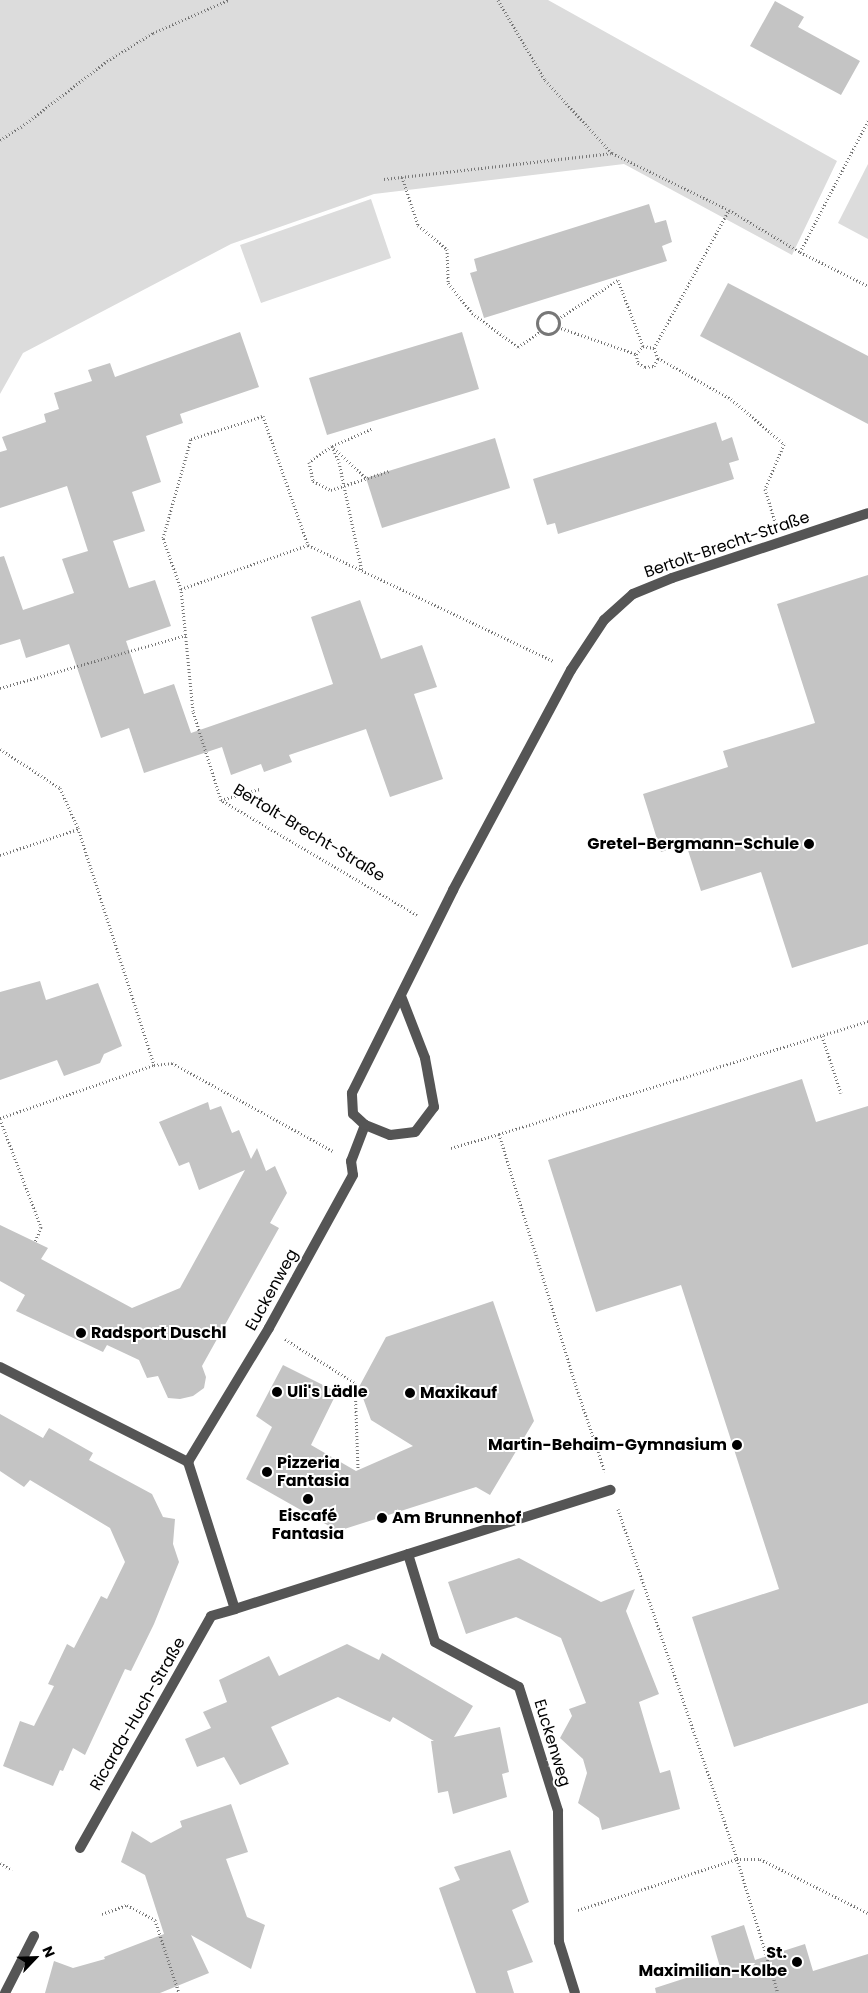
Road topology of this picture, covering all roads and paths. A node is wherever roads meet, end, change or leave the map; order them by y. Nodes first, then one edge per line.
1 (228, 0) edge
2 (498, 0) edge
3 (868, 121) edge
4 (0, 140) edge
5 (612, 153) junction
6 (402, 177) junction
7 (384, 179) dead end
8 (730, 210) junction
9 (800, 252) junction
10 (868, 286) edge
11 (558, 319) junction
12 (558, 327) junction
13 (541, 331) junction
14 (643, 346) junction
15 (654, 348) junction
16 (636, 354) junction
17 (658, 358) junction
18 (371, 429) dead end
19 (332, 446) junction
20 (389, 471) dead end
21 (366, 478) junction
22 (868, 513) edge
23 (781, 542) junction
24 (308, 545) junction
25 (362, 571) junction
26 (181, 589) junction
27 (186, 635) junction
28 (571, 670) junction
29 (0, 688) edge
30 (0, 750) edge
31 (259, 789) dead end
32 (221, 800) junction
33 (78, 828) junction
34 (0, 855) edge
35 (436, 926) junction
36 (401, 996) junction
37 (868, 1021) edge
38 (822, 1036) junction
39 (154, 1065) junction
40 (842, 1093) dead end
41 (0, 1118) edge
42 (365, 1126) junction
43 (499, 1134) junction
44 (451, 1148) dead end
45 (351, 1161) junction
46 (35, 1242) dead end
47 (269, 1328) junction
48 (0, 1367) edge
49 (188, 1462) junction
50 (358, 1470) dead end
51 (611, 1490) junction
52 (408, 1554) junction
53 (235, 1609) junction
54 (80, 1848) dead end
55 (737, 1859) junction
56 (0, 1863) edge
57 (12, 1870) dead end
58 (102, 1914) dead end
59 (868, 1914) edge
60 (558, 1916) junction
61 (34, 1936) dead end
62 (5, 1993) edge
63 (179, 1993) edge
64 (575, 1993) edge
65 (778, 1993) edge

1 - 4 path
2 - 5 path
3 - 9 path
5 - 6 path
5 - 8 path
6 - 7 path
6 - 13 path
8 - 9 path
8 - 15 path
9 - 10 path
11 - 12 path
11 - 13 path
11 - 14 path
12 - 13 path
12 - 16 path
14 - 15 path
14 - 16 path
15 - 17 path
16 - 17 path
17 - 23 path
18 - 19 path
19 - 21 path
19 - 21 path, bridge
19 - 25 path
20 - 21 path, bridge
22 - 23 street, Bertolt-Brecht-Straße
23 - 28 street, Bertolt-Brecht-Straße
24 - 25 path
24 - 26 path
24 - 26 path, Bertolt-Brecht-Straße
25 - 28 path
26 - 27 path, Bertolt-Brecht-Straße
27 - 29 path
27 - 32 path, Bertolt-Brecht-Straße
28 - 35 street, Bertolt-Brecht-Straße
30 - 33 path
31 - 32 path
32 - 35 path, Bertolt-Brecht-Straße
33 - 34 path
33 - 39 path
35 - 36 street, Bertolt-Brecht-Straße
36 - 42 street, Bertolt-Brecht-Straße
36 - 42 street
37 - 38 path
38 - 40 path
38 - 43 path
39 - 41 path
39 - 45 path
41 - 46 path
42 - 45 street, Euckenweg
43 - 44 path
43 - 51 path
45 - 47 street, Euckenweg
47 - 49 street, Euckenweg
47 - 50 path
48 - 49 street
49 - 53 street
51 - 52 street
51 - 55 path
52 - 53 street
52 - 60 street, Euckenweg
53 - 54 street, Ricarda-Huch-Straße
55 - 59 path
55 - 60 path
55 - 65 path
56 - 57 path
58 - 63 path
60 - 64 street, Euckenweg
61 - 62 street

